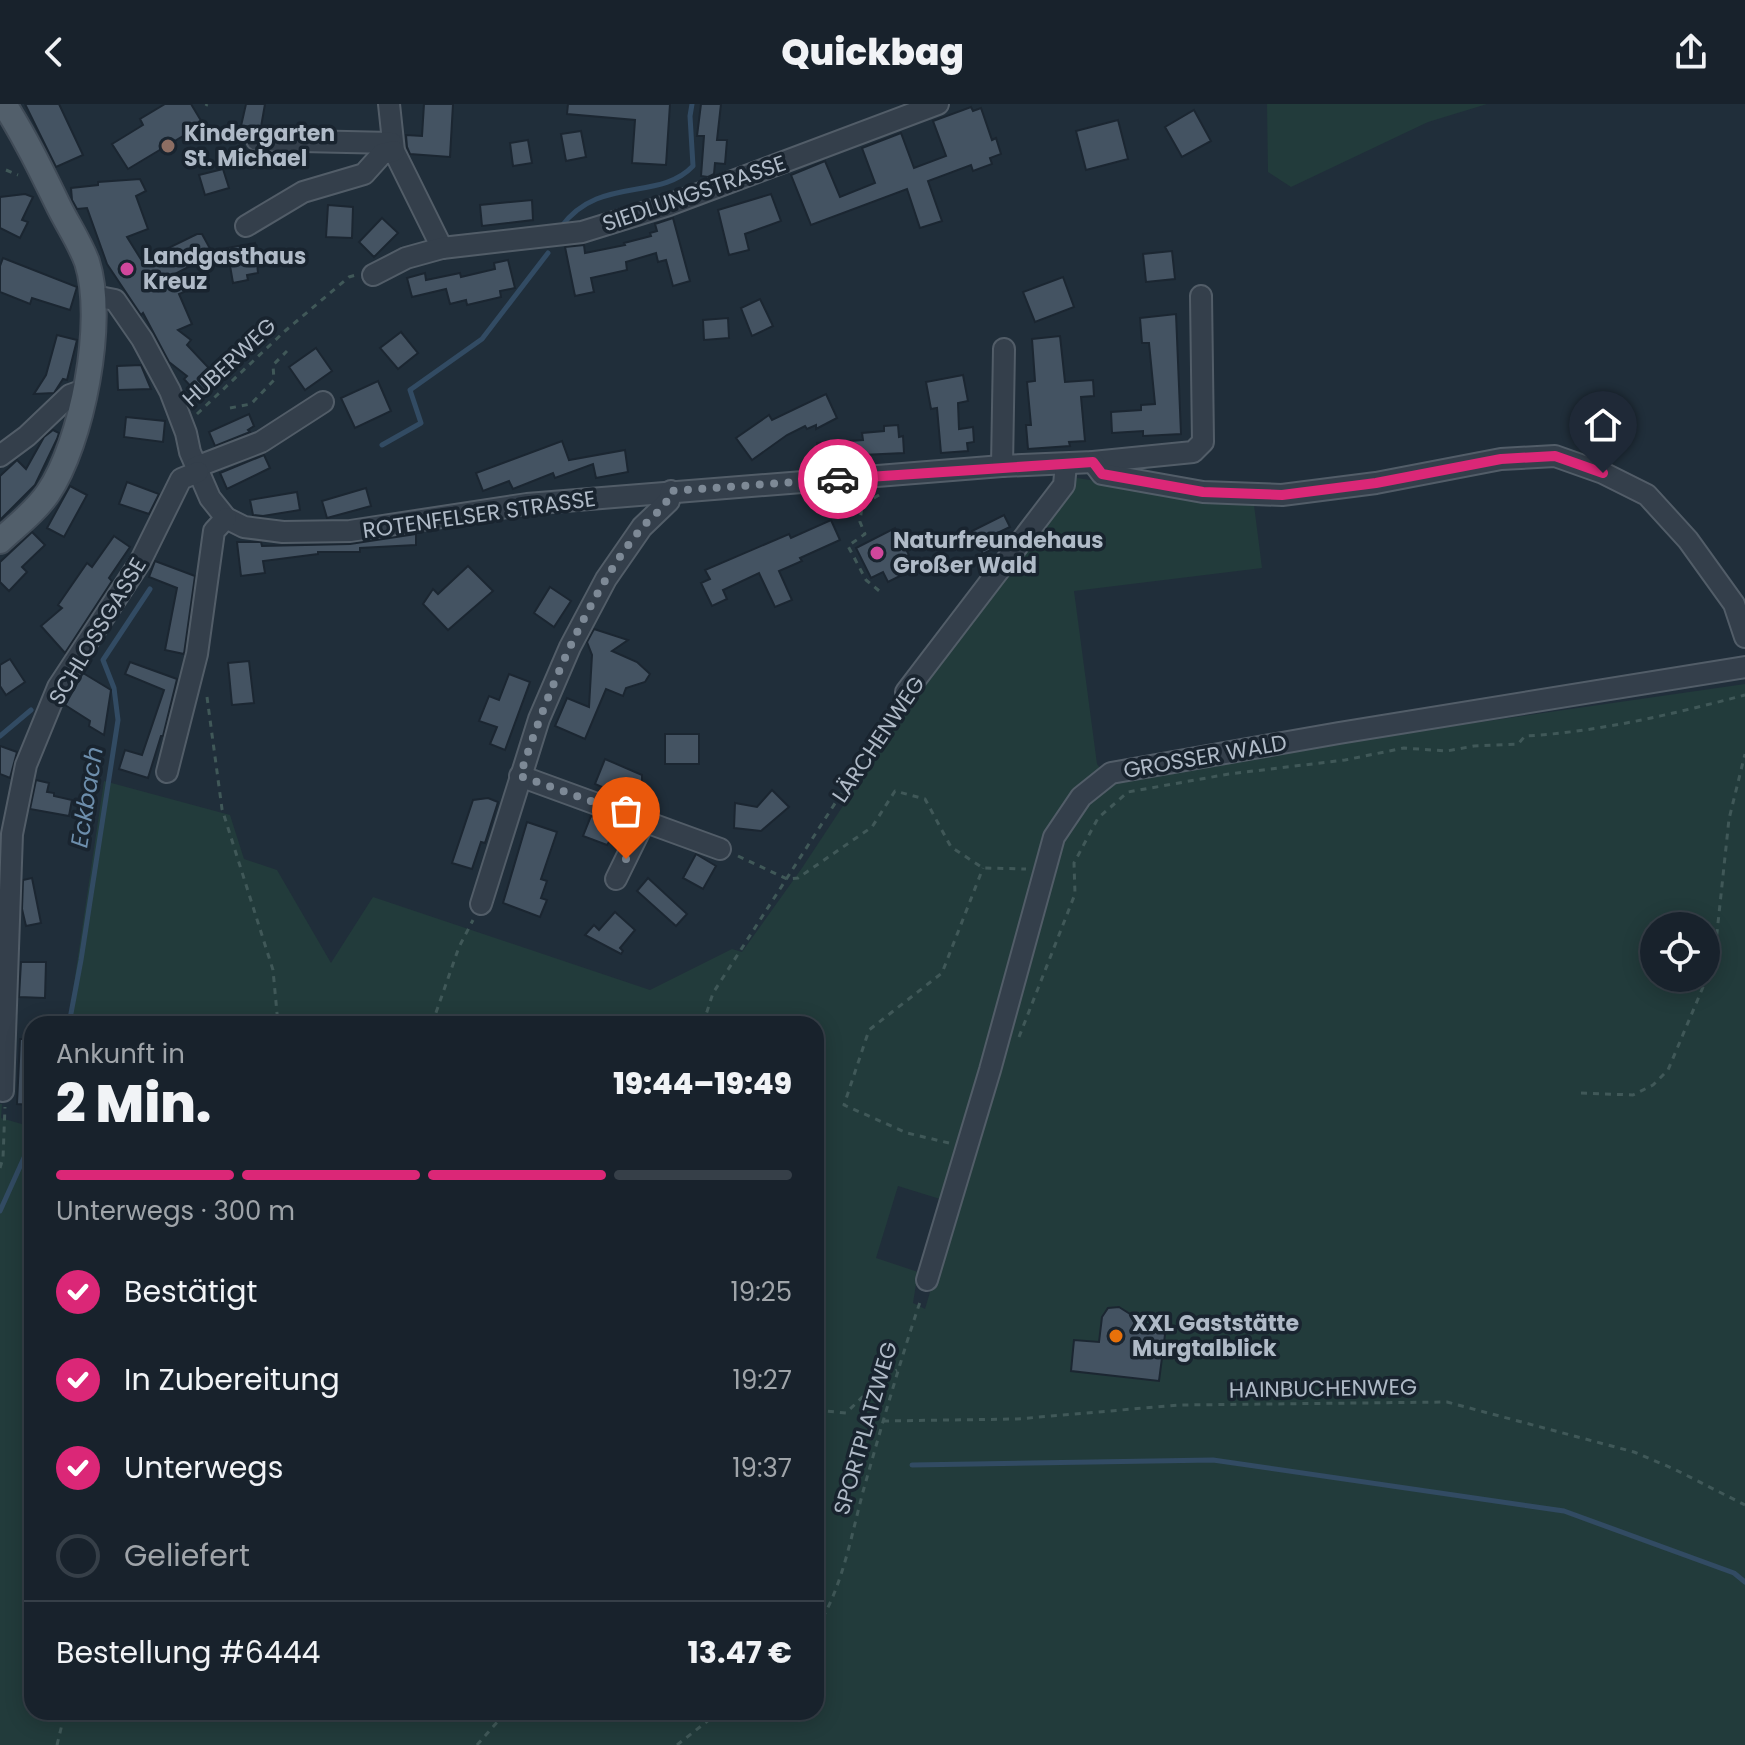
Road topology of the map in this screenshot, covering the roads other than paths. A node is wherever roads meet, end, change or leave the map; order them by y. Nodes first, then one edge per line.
1 (4, 104) edge
2 (389, 104) edge
3 (938, 104) edge
4 (257, 140) dead end
5 (393, 147) junction
6 (246, 226) dead end
7 (442, 248) junction
8 (373, 275) road end
9 (94, 296) junction
10 (1201, 296) dead end
11 (1004, 349) dead end
12 (84, 390) junction
13 (323, 402) dead end
14 (0, 456) edge
15 (1093, 462) junction
16 (1066, 464) junction
17 (1002, 466) junction
18 (197, 469) junction
19 (671, 491) junction
20 (226, 518) junction
21 (0, 541) edge
22 (1745, 637) edge
23 (1745, 667) edge
24 (906, 692) road end
25 (167, 772) dead end
26 (520, 776) junction
27 (645, 820) junction
28 (720, 849) dead end
29 (616, 879) dead end
30 (481, 904) road end
31 (3, 1091) road end
32 (927, 1280) road end

1 - 9 main road
2 - 5 street
3 - 7 street, SIEDLUNGSTRASSE
4 - 5 street
5 - 6 street
5 - 7 street
7 - 8 street, SIEDLUNGSTRASSE
9 - 12 main road
9 - 18 street
10 - 15 street, ROTENFELSER STRASSE
11 - 17 street
12 - 14 street
12 - 21 main road
13 - 18 street
15 - 16 street, ROTENFELSER STRASSE
15 - 22 street
16 - 17 street, ROTENFELSER STRASSE
16 - 24 street, LÄRCHENWEG
17 - 19 street, ROTENFELSER STRASSE
18 - 20 street
18 - 31 street, SCHLOSSGASSE
19 - 20 street, ROTENFELSER STRASSE
19 - 26 street
20 - 25 street
23 - 32 street, GROSSER WALD
26 - 27 street
26 - 30 street
27 - 28 street
27 - 29 street

